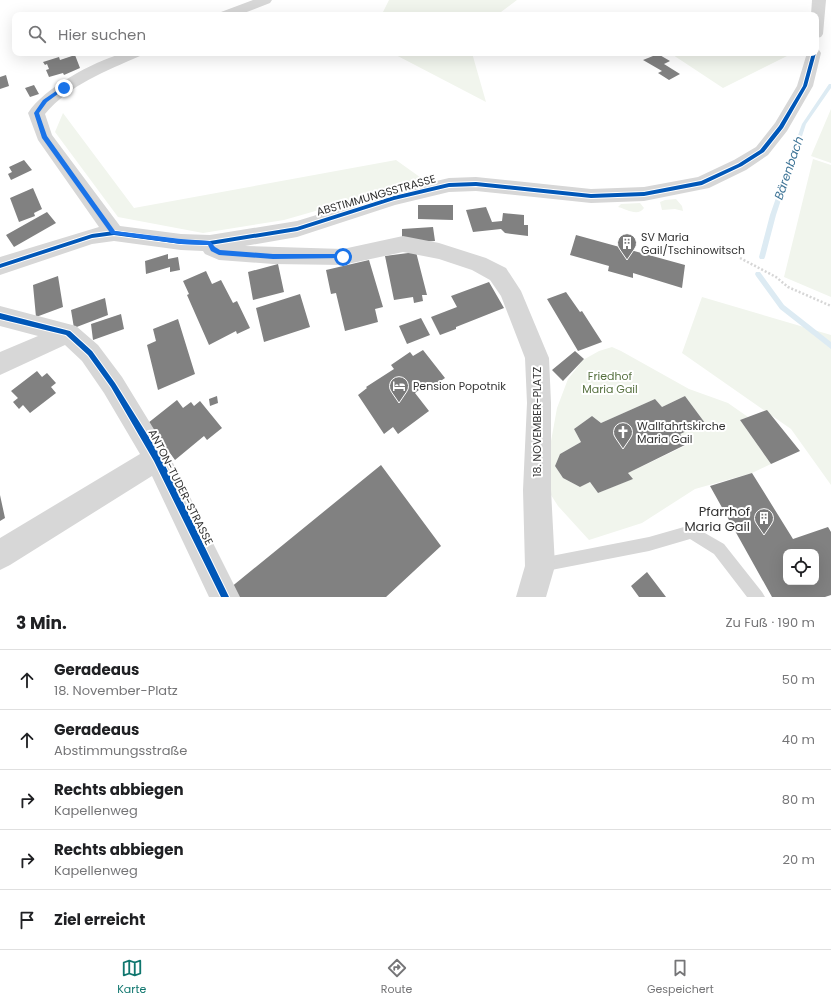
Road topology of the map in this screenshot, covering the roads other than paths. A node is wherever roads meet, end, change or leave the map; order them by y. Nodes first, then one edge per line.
1 (265, 0) edge
2 (820, 0) edge
3 (234, 12) edge
4 (819, 12) edge
5 (121, 56) edge
6 (813, 56) edge
7 (114, 233) junction
8 (210, 243) junction
9 (0, 266) edge
10 (0, 316) edge
11 (68, 333) junction
12 (0, 364) edge
13 (157, 458) junction
14 (0, 555) edge
15 (540, 566) junction
16 (225, 597) edge
17 (531, 597) edge
18 (757, 597) edge

1 - 3 street
2 - 4 street
5 - 7 street
6 - 8 street, ABSTIMMUNGSSTRASSE
7 - 8 street, ABSTIMMUNGSSTRASSE
7 - 9 street, ABSTIMMUNGSSTRASSE
8 - 15 street, 18. NOVEMBER-PLATZ
10 - 11 street, ANTON-TUDER-STRASSE
11 - 12 street
11 - 13 street, ANTON-TUDER-STRASSE
13 - 14 street
13 - 16 street, ANTON-TUDER-STRASSE
15 - 17 street, 18. NOVEMBER-PLATZ
15 - 18 lane

